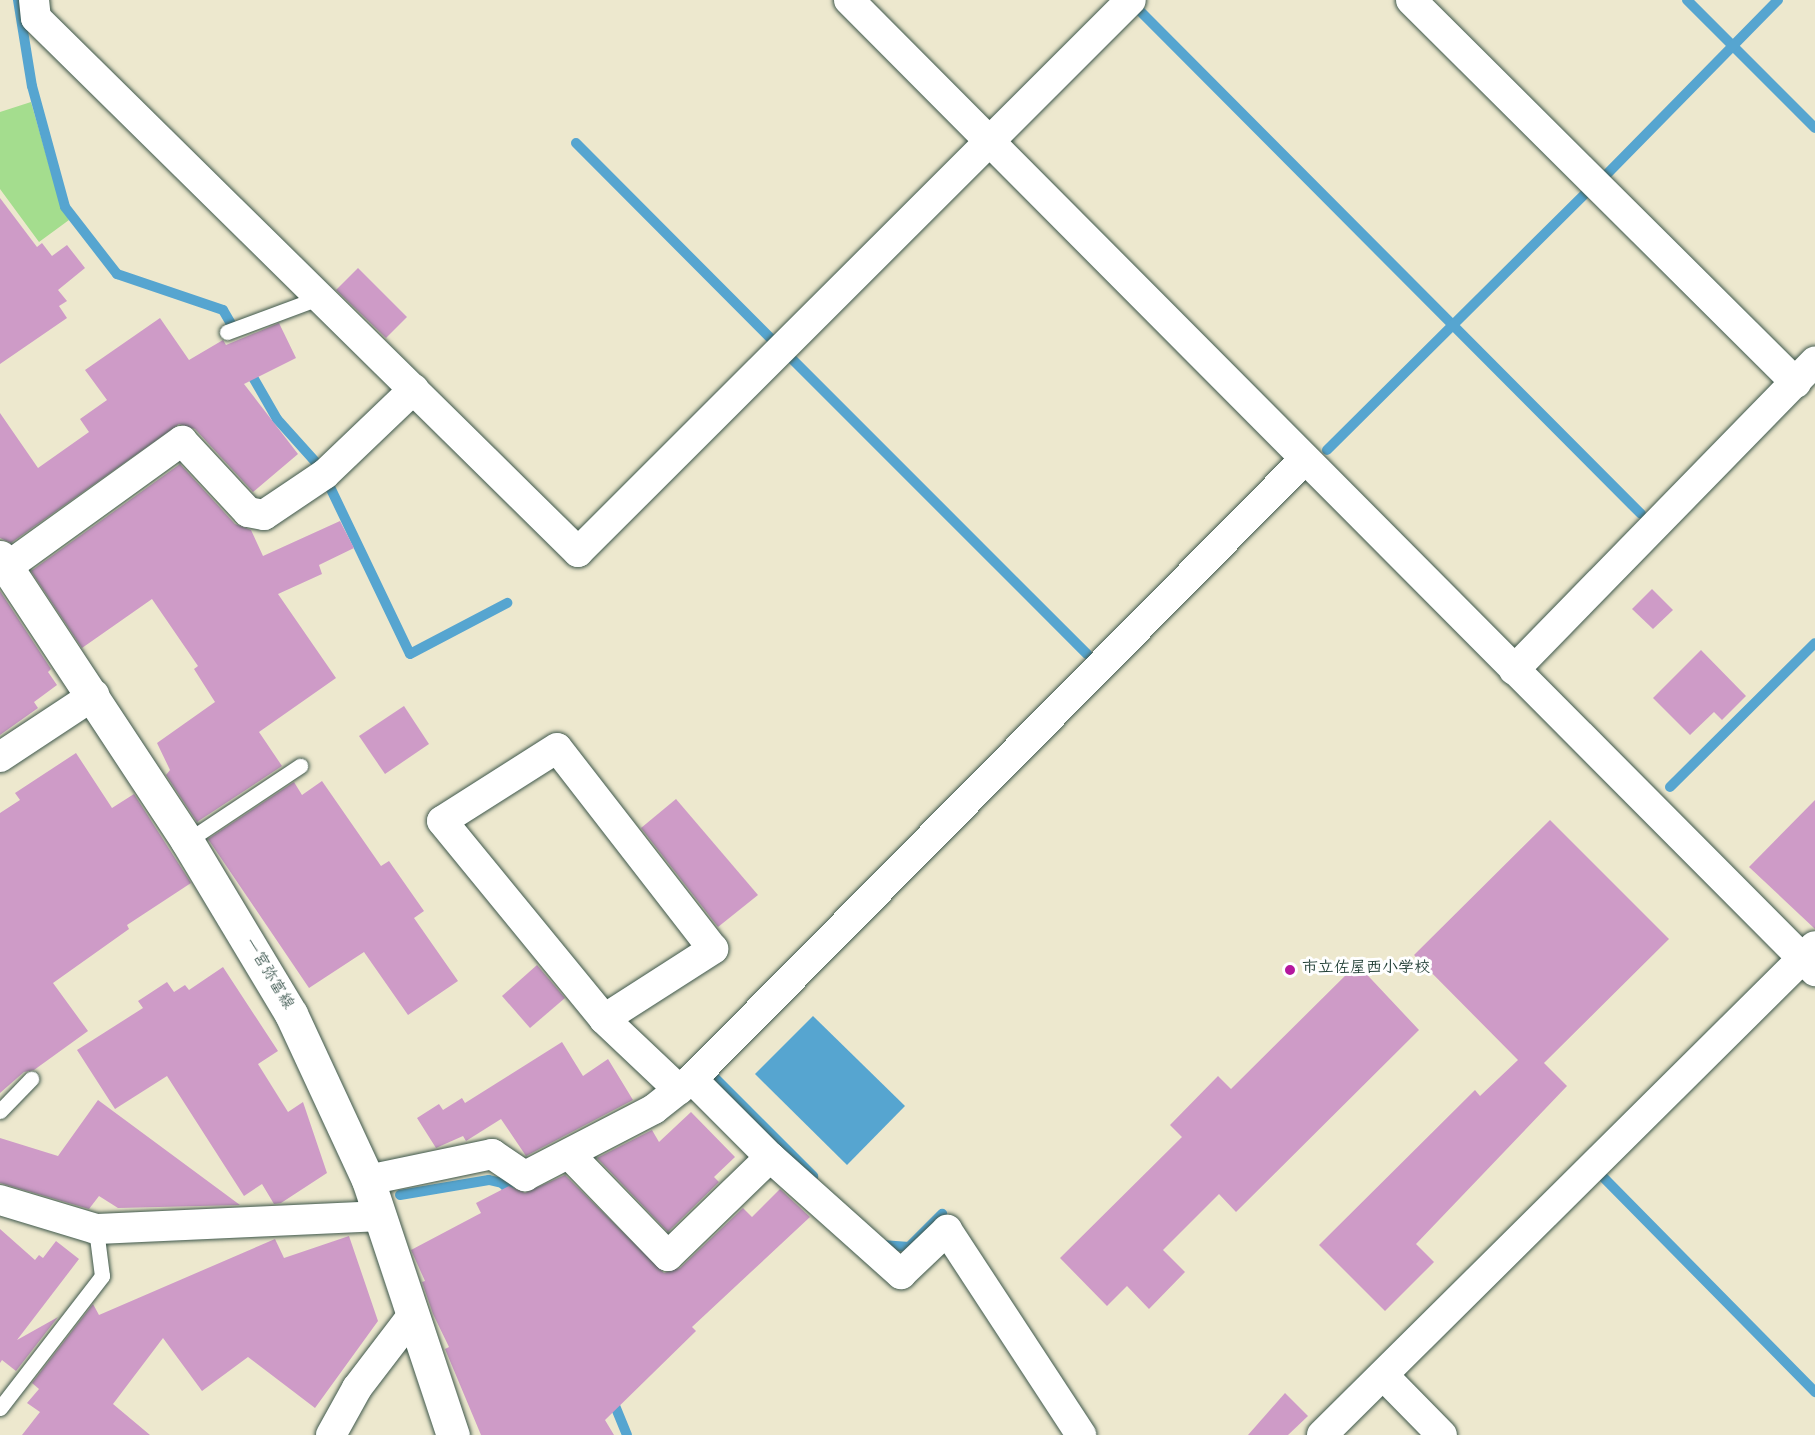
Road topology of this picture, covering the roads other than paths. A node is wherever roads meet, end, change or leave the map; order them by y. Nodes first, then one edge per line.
1 (34, 0) edge
2 (849, 0) edge
3 (1131, 0) edge
4 (1411, 0) edge
5 (989, 141) junction
6 (321, 297) junction
7 (227, 332) dead end
8 (1805, 372) edge
9 (414, 389) junction
10 (1305, 459) junction
11 (4, 562) edge
12 (1514, 670) junction
13 (94, 695) junction
14 (0, 757) edge
15 (300, 766) dead end
16 (188, 841) junction
17 (1811, 958) edge
18 (604, 1019) junction
19 (31, 1078) dead end
20 (686, 1084) junction
21 (0, 1111) edge
22 (569, 1154) junction
23 (770, 1157) junction
24 (368, 1180) junction
25 (0, 1200) edge
26 (378, 1216) junction
27 (96, 1229) junction
28 (412, 1317) junction
29 (1383, 1375) junction
30 (0, 1408) edge
31 (331, 1435) edge
32 (453, 1435) edge
33 (1081, 1435) edge
34 (1322, 1435) edge
35 (1442, 1435) edge

1 - 6 street
2 - 5 street
3 - 5 street
4 - 8 street
5 - 9 street
5 - 10 street
6 - 7 lane
6 - 9 street
8 - 12 street
9 - 11 street
10 - 12 street
10 - 20 street
11 - 13 main road, 一宮弥富線
12 - 17 street
13 - 14 street
13 - 16 main road, 一宮弥富線
15 - 16 lane
16 - 24 main road, 一宮弥富線
17 - 29 street
18 - 18 street
18 - 20 street
19 - 21 lane
20 - 22 street
20 - 23 street
22 - 23 street
22 - 24 street
23 - 33 street
24 - 26 main road, 一宮弥富線
25 - 27 street
26 - 27 street
26 - 28 main road, 一宮弥富線
27 - 30 lane
28 - 31 street
28 - 32 main road, 一宮弥富線
29 - 34 street
29 - 35 street

